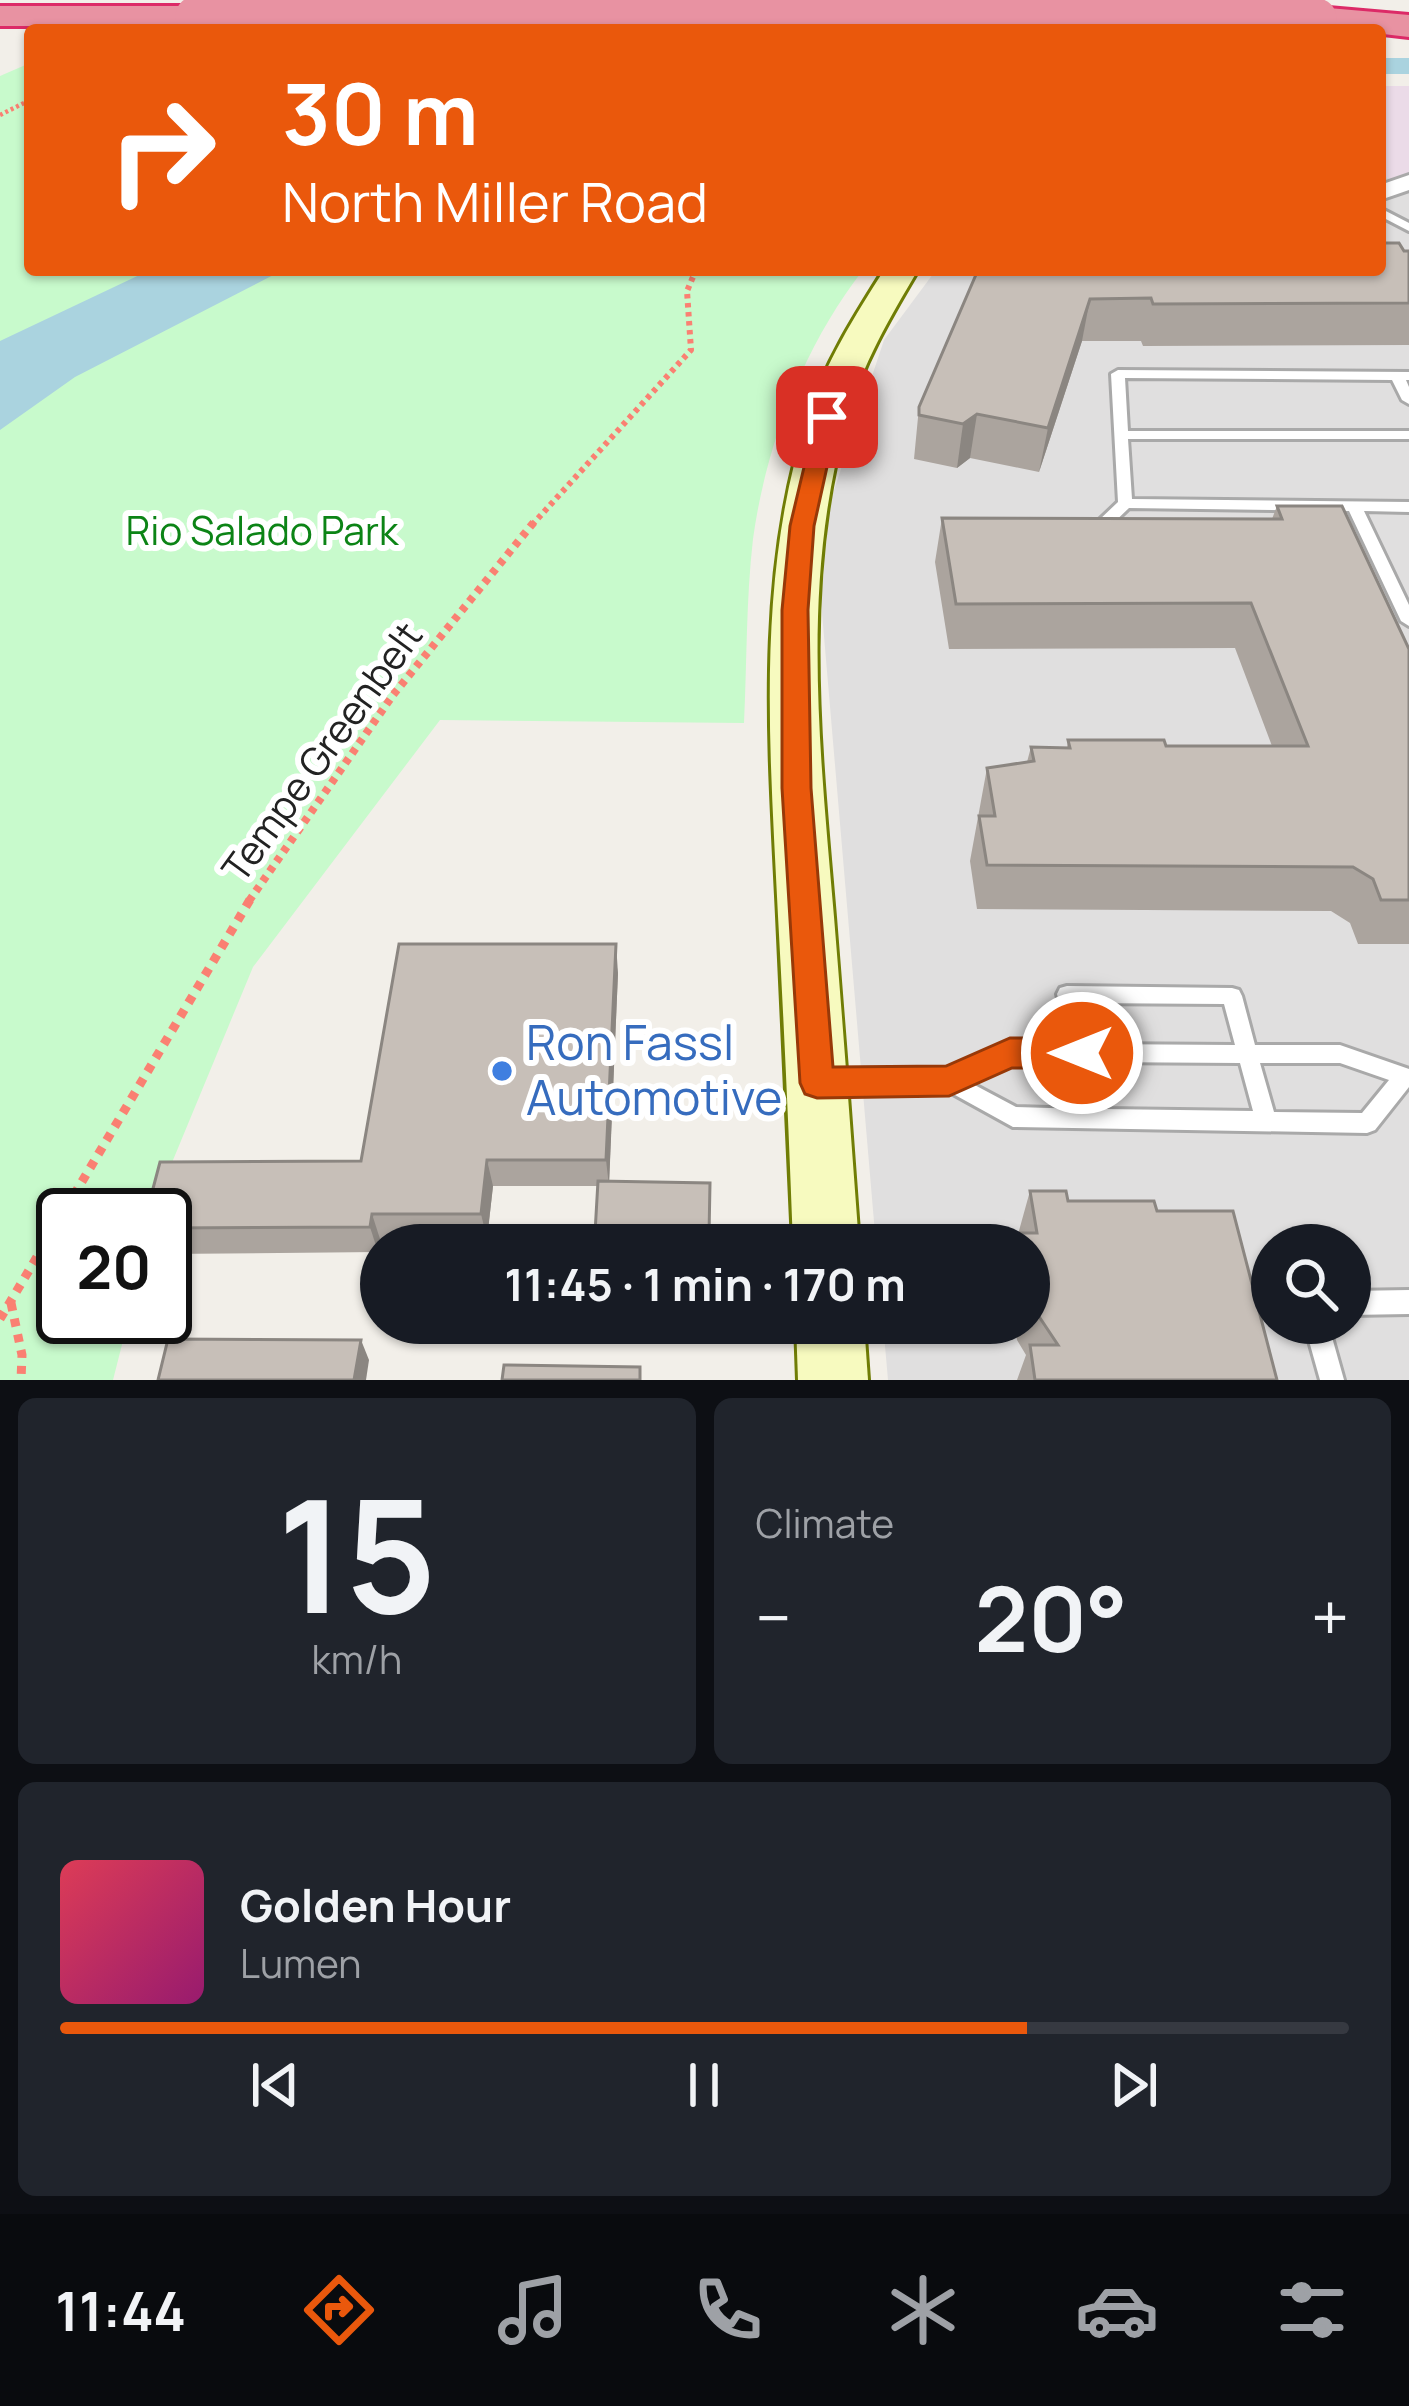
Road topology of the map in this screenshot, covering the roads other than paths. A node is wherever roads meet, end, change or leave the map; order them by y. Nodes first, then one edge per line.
1 (1240, 0) edge
2 (0, 16) edge
3 (1409, 22) edge
4 (1205, 24) edge
5 (897, 276) edge
6 (1403, 376) edge
7 (1409, 400) edge
8 (1121, 435) junction
9 (1409, 435) edge
10 (1125, 503) junction
11 (1354, 506) junction
12 (1409, 507) edge
13 (1079, 526) edge
14 (1409, 621) edge
15 (1082, 1053) junction
16 (1246, 1053) junction
17 (1406, 1078) edge
18 (949, 1081) junction
19 (817, 1083) junction
20 (1096, 1118) junction
21 (1266, 1121) junction
22 (825, 1224) edge
23 (1409, 1302) edge
24 (1371, 1303) edge
25 (831, 1344) edge
26 (1322, 1344) edge
27 (833, 1380) edge
28 (1332, 1380) edge

1 - 4 street
2 - 3 highway, bridge
5 - 19 street
6 - 7 lane
6 - 8 lane
8 - 9 lane
8 - 10 lane
10 - 11 lane
10 - 13 lane
11 - 12 lane
11 - 14 lane
15 - 16 lane
15 - 16 lane
15 - 18 lane
15 - 20 lane
16 - 17 lane
16 - 21 lane
17 - 21 lane
18 - 19 lane
18 - 20 lane
19 - 22 street
20 - 21 lane
23 - 24 lane
25 - 27 street
26 - 28 lane

